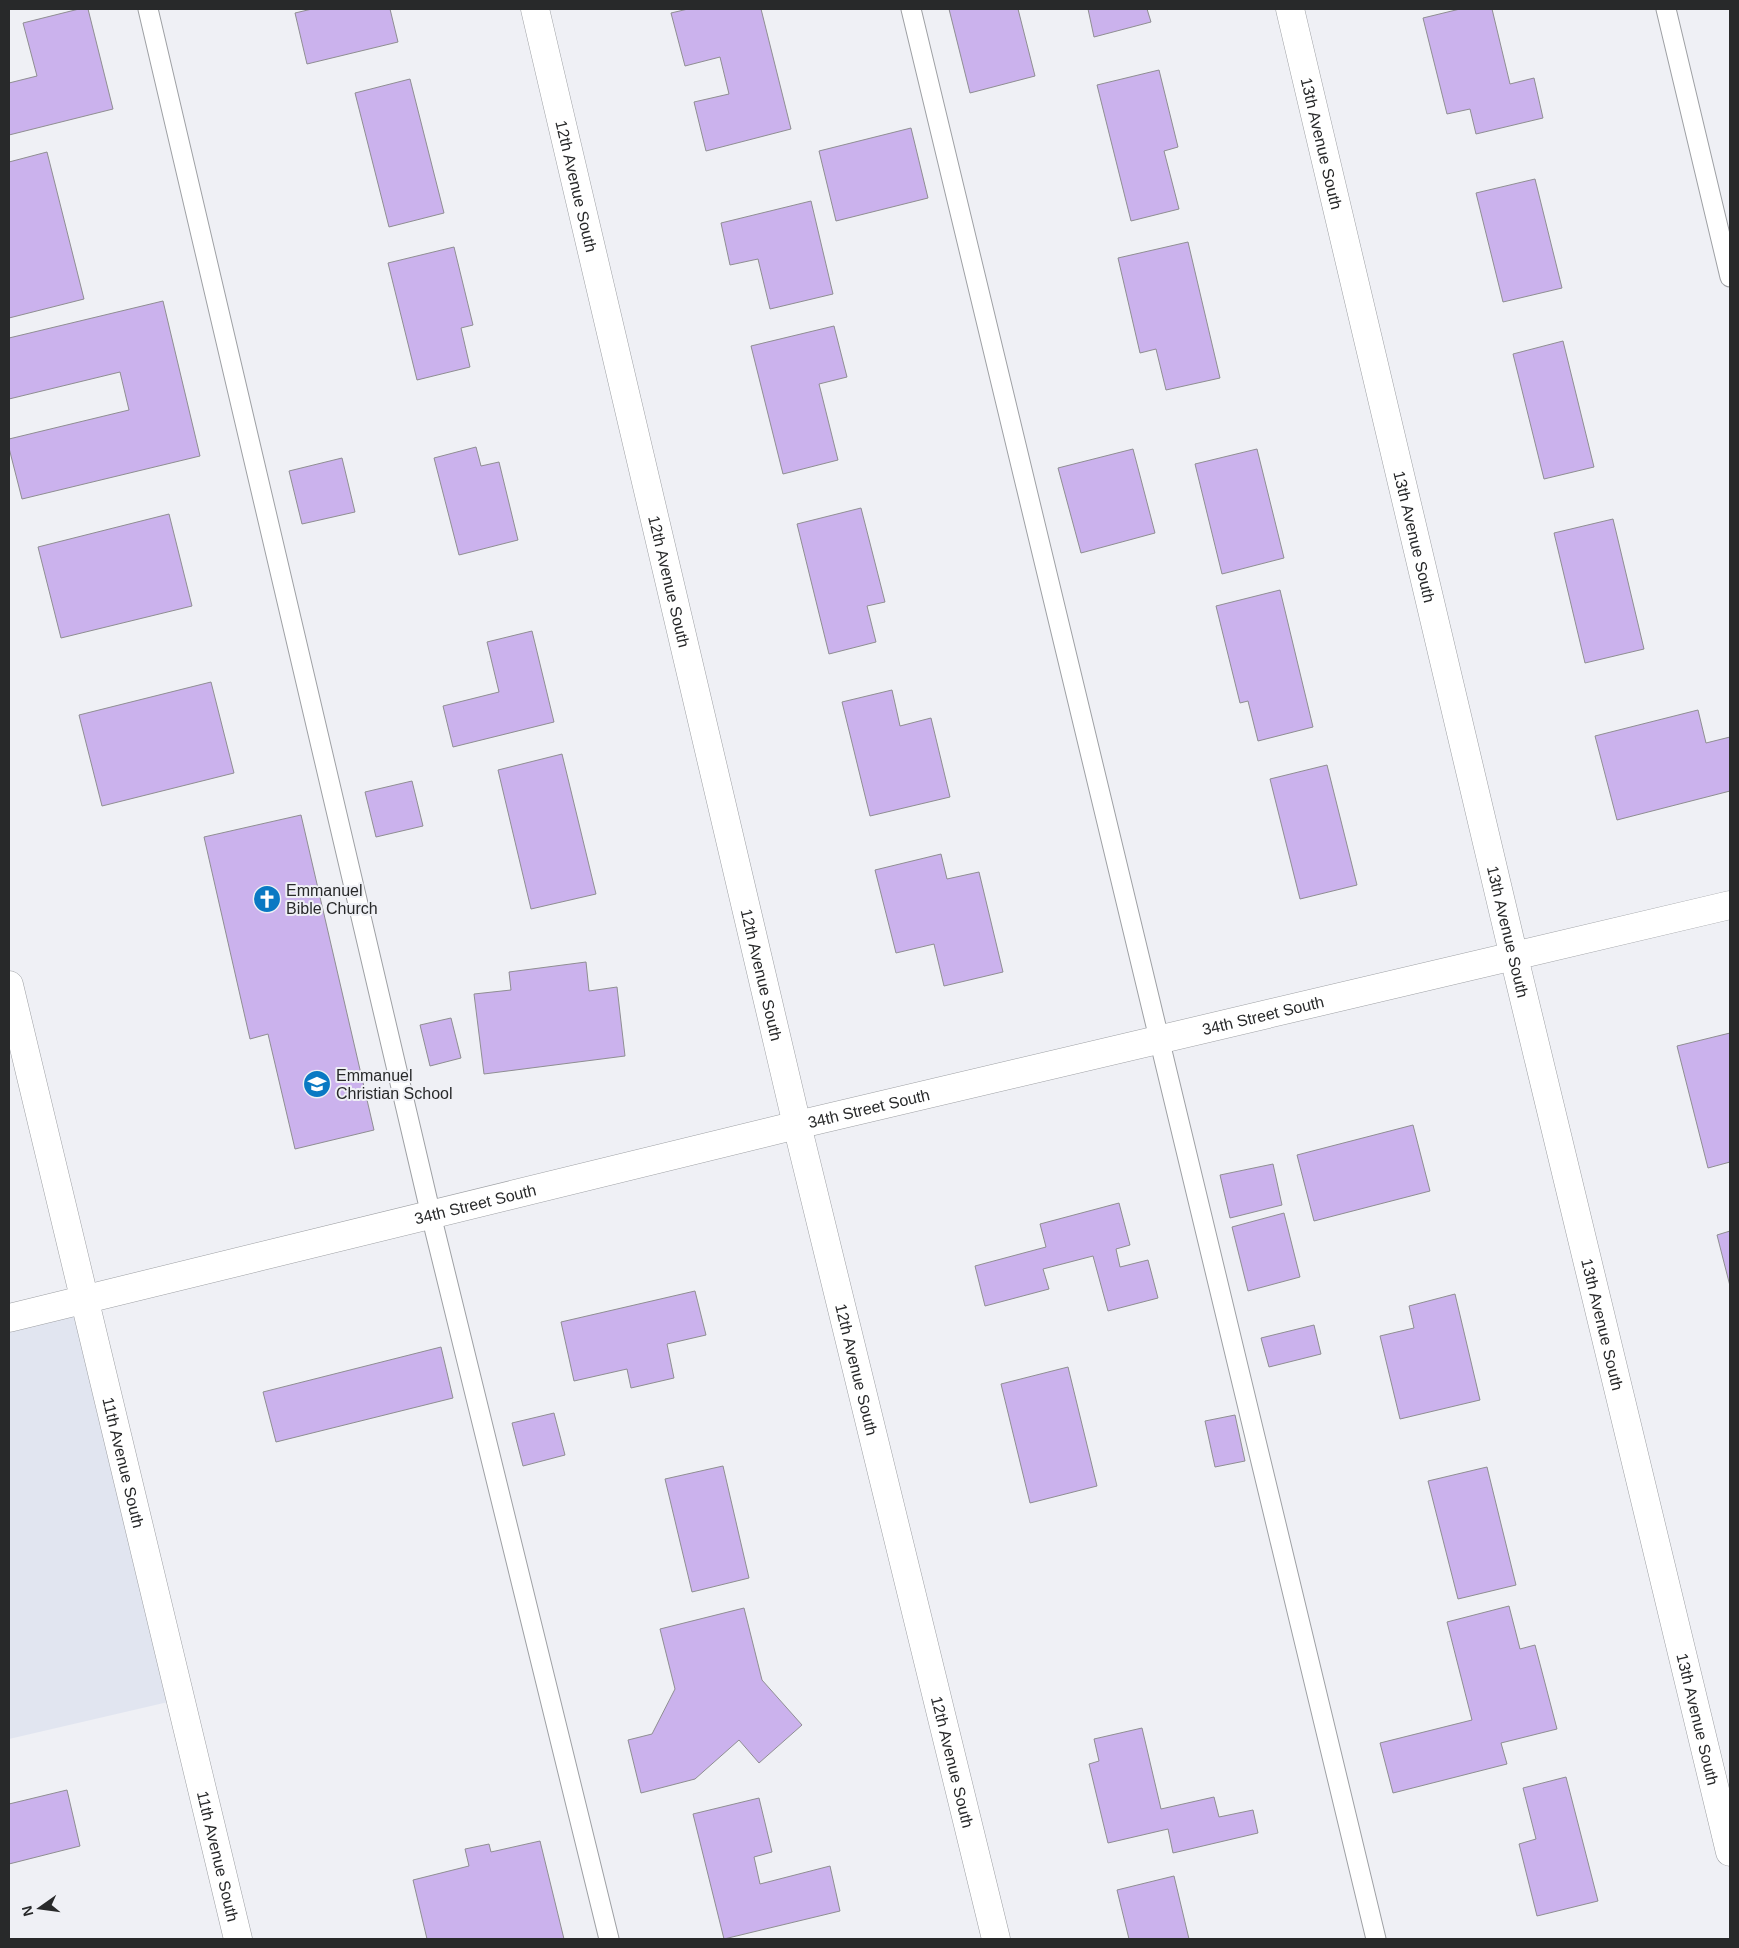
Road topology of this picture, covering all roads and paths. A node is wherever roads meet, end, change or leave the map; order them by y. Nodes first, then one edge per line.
1 (148, 9) edge
2 (535, 9) edge
3 (911, 9) edge
4 (1290, 9) edge
5 (1666, 9) edge
6 (1730, 277) edge
7 (1730, 905) edge
8 (1514, 957) junction
9 (9, 985) edge
10 (1160, 1040) junction
11 (797, 1125) junction
12 (431, 1215) junction
13 (86, 1300) junction
14 (9, 1318) edge
15 (1730, 1852) edge
16 (238, 1939) edge
17 (609, 1939) edge
18 (996, 1939) edge
19 (1376, 1939) edge

1 - 12 lane
2 - 11 street, 12th Avenue South
3 - 10 lane
4 - 8 street, 13th Avenue South
5 - 6 lane
7 - 8 street, 34th Street South
8 - 10 street, 34th Street South
8 - 15 street, 13th Avenue South
9 - 13 street, 11th Avenue South
10 - 11 street, 34th Street South
10 - 19 lane
11 - 12 street, 34th Street South
11 - 18 street, 12th Avenue South
12 - 13 street, 34th Street South
12 - 17 lane
13 - 14 street, 34th Street South
13 - 16 street, 11th Avenue South

